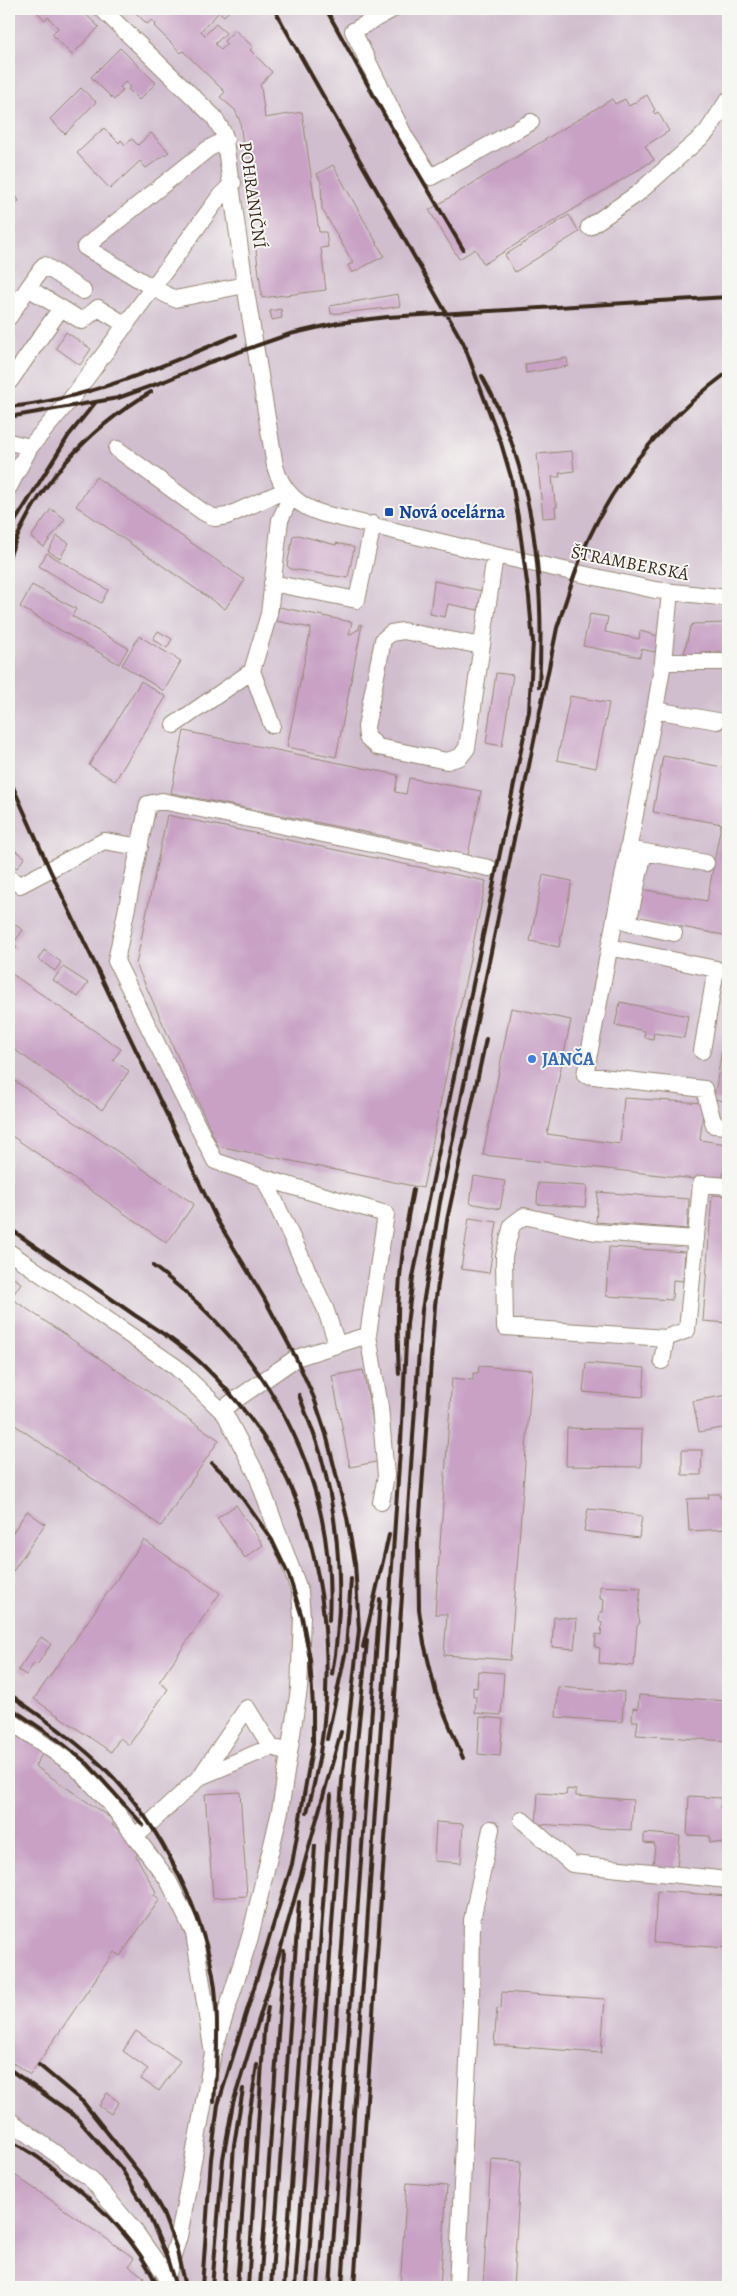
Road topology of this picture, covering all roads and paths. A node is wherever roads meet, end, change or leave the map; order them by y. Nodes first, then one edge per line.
1 (102, 9) edge
2 (393, 9) edge
3 (728, 100) edge
4 (531, 122) dead end
5 (226, 139) junction
6 (233, 183) junction
7 (589, 227) dead end
8 (245, 285) junction
9 (28, 288) junction
10 (153, 288) junction
11 (83, 291) dead end
12 (61, 308) junction
13 (9, 316) edge
14 (126, 325) junction
15 (10, 381) edge
16 (9, 442) edge
17 (30, 448) junction
18 (116, 449) dead end
19 (9, 487) edge
20 (289, 493) junction
21 (373, 524) junction
22 (495, 555) junction
23 (272, 583) junction
24 (670, 592) junction
25 (728, 598) edge
26 (482, 646) junction
27 (663, 662) junction
28 (728, 662) edge
29 (252, 671) junction
30 (655, 710) junction
31 (717, 720) dead end
32 (174, 725) dead end
33 (272, 725) dead end
34 (140, 847) junction
35 (636, 851) junction
36 (706, 863) dead end
37 (489, 868) dead end
38 (9, 878) edge
39 (674, 932) dead end
40 (610, 948) junction
41 (702, 1051) dead end
42 (728, 1126) edge
43 (264, 1178) junction
44 (728, 1186) edge
45 (696, 1239) junction
46 (9, 1252) edge
47 (368, 1335) junction
48 (666, 1338) junction
49 (337, 1344) junction
50 (662, 1361) dead end
51 (221, 1410) junction
52 (381, 1502) dead end
53 (9, 1720) edge
54 (271, 1747) junction
55 (289, 1752) junction
56 (200, 1778) junction
57 (522, 1820) dead end
58 (491, 1829) dead end
59 (136, 1837) junction
60 (728, 1880) edge
61 (213, 2052) junction
62 (9, 2120) edge
63 (165, 2282) edge
64 (457, 2287) edge

1 - 5 street, POHRANIČNÍ
2 - 4 street
3 - 7 street
5 - 6 street, POHRANIČNÍ
5 - 10 street
6 - 8 street, POHRANIČNÍ
6 - 10 street
8 - 10 street
8 - 20 street, POHRANIČNÍ
9 - 11 street
9 - 12 street
9 - 13 street
10 - 14 street
12 - 14 street
12 - 15 street
14 - 17 street
16 - 17 street
17 - 19 street
18 - 20 street
20 - 21 street, ŠTRAMBERSKÁ
20 - 23 street
21 - 22 street, ŠTRAMBERSKÁ
21 - 23 street
22 - 24 street, ŠTRAMBERSKÁ
22 - 26 street
23 - 29 street
24 - 25 street, ŠTRAMBERSKÁ
24 - 27 street
26 - 26 street
27 - 28 street
27 - 30 street
29 - 32 street
29 - 33 street
30 - 31 street
30 - 35 street
34 - 37 street
34 - 38 street
34 - 43 street
35 - 36 street
35 - 39 street
35 - 40 street
40 - 41 street
40 - 42 street
43 - 47 street
43 - 49 street
44 - 45 street
45 - 48 street
45 - 48 street
46 - 51 street
47 - 49 street
47 - 52 street
48 - 50 street
49 - 51 street
51 - 55 street
53 - 59 street
54 - 55 street
54 - 56 street
54 - 56 street
55 - 61 street
56 - 59 street
57 - 60 street
58 - 64 street
59 - 61 street
61 - 63 street
62 - 63 street

